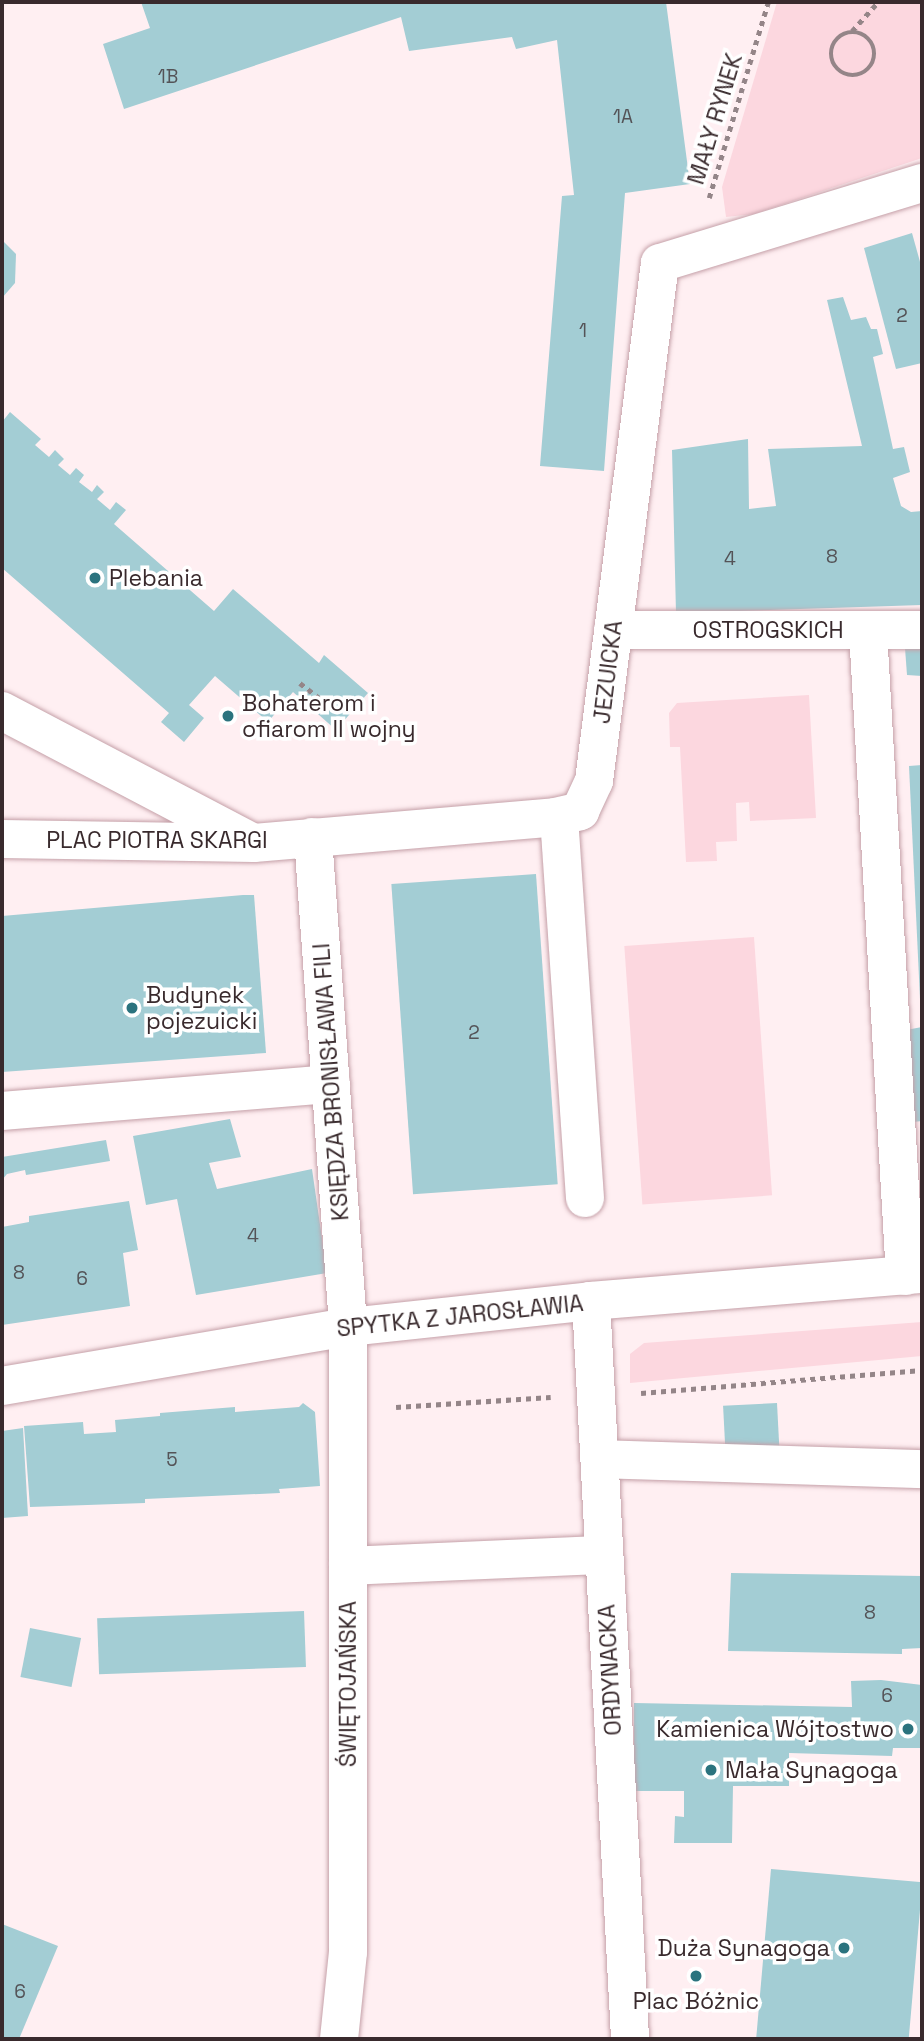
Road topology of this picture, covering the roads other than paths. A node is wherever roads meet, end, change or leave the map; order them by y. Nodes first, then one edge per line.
1 (922, 183) edge
2 (613, 630) junction
3 (868, 631) junction
4 (922, 631) edge
5 (2, 711) edge
6 (559, 817) junction
7 (313, 837) junction
8 (2, 839) edge
9 (254, 843) junction
10 (331, 1084) junction
11 (2, 1111) edge
12 (585, 1198) dead end
13 (914, 1275) edge
14 (591, 1301) junction
15 (348, 1328) junction
16 (2, 1386) edge
17 (600, 1459) junction
18 (922, 1469) edge
19 (604, 1555) junction
20 (348, 1566) junction
21 (339, 2039) edge
22 (630, 2039) edge

1 - 2 street, JEZUICKA
2 - 3 street, OSTROGSKICH
2 - 6 street, JEZUICKA
3 - 4 street, OSTROGSKICH
3 - 13 street
5 - 9 street
6 - 7 street, JEZUICKA
6 - 12 street
7 - 9 street, PLAC PIOTRA SKARGI
7 - 10 street, KSIĘDZA BRONISŁAWA FILI
8 - 9 street, PLAC PIOTRA SKARGI
10 - 11 street
10 - 15 street, KSIĘDZA BRONISŁAWA FILI
13 - 14 street, SPYTKA Z JAROSŁAWIA
14 - 15 street, SPYTKA Z JAROSŁAWIA
14 - 17 street, ORDYNACKA
15 - 16 street, SPYTKA Z JAROSŁAWIA
15 - 20 street, ŚWIĘTOJAŃSKA
17 - 18 street
17 - 19 street, ORDYNACKA
19 - 20 street
19 - 22 street, ORDYNACKA
20 - 21 street, ŚWIĘTOJAŃSKA

